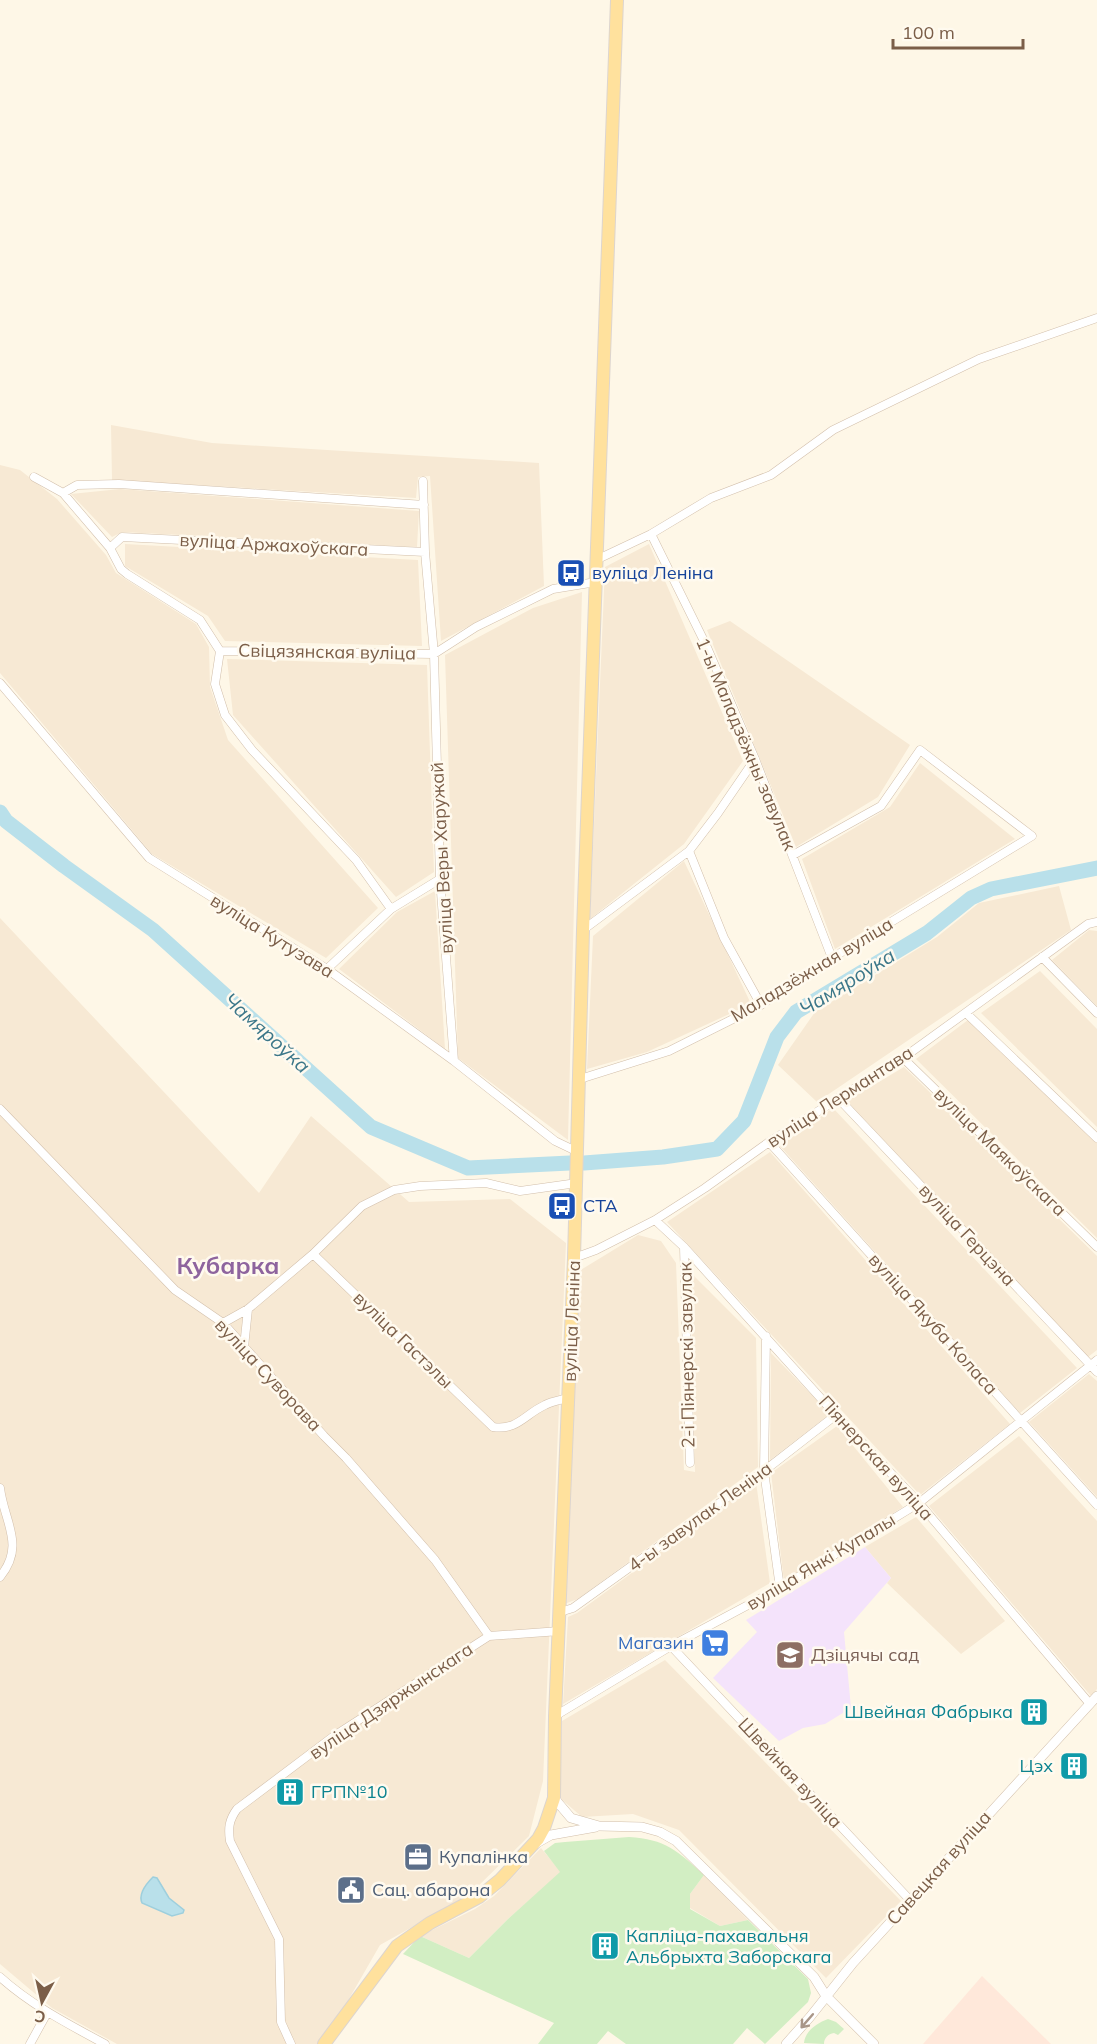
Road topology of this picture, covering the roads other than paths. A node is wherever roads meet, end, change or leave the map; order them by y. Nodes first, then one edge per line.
1 (617, 0) edge
2 (1097, 318) edge
3 (34, 477) dead end
4 (423, 482) dead end
5 (63, 493) junction
6 (424, 505) junction
7 (651, 534) junction
8 (110, 548) junction
9 (426, 552) junction
10 (598, 559) junction
11 (596, 582) junction
12 (220, 651) junction
13 (434, 654) junction
14 (0, 683) edge
15 (755, 759) junction
16 (689, 851) junction
17 (793, 855) junction
18 (440, 879) junction
19 (391, 909) junction
20 (1097, 922) edge
21 (583, 930) junction
22 (1042, 957) junction
23 (832, 958) junction
24 (327, 969) junction
25 (761, 1005) junction
26 (966, 1013) junction
27 (1097, 1013) edge
28 (903, 1058) junction
29 (453, 1061) junction
30 (580, 1079) junction
31 (838, 1098) junction
32 (0, 1109) edge
33 (1097, 1138) edge
34 (769, 1142) junction
35 (578, 1152) junction
36 (577, 1183) junction
37 (655, 1220) junction
38 (684, 1247) junction
39 (1097, 1247) edge
40 (313, 1254) junction
41 (574, 1258) junction
42 (248, 1310) junction
43 (223, 1323) junction
44 (766, 1336) junction
45 (244, 1347) junction
46 (1093, 1362) edge
47 (1097, 1372) edge
48 (568, 1398) junction
49 (836, 1415) junction
50 (1021, 1421) junction
51 (690, 1462) dead end
52 (764, 1471) junction
53 (0, 1491) edge
54 (919, 1503) junction
55 (1097, 1505) edge
56 (0, 1577) edge
57 (780, 1588) junction
58 (560, 1612) junction
59 (560, 1631) junction
60 (489, 1636) junction
61 (671, 1646) junction
62 (1097, 1696) edge
63 (1090, 1704) junction
64 (555, 1716) junction
65 (554, 1798) junction
66 (598, 1826) junction
67 (530, 1848) junction
68 (909, 1899) junction
69 (0, 1977) edge
70 (826, 1996) junction
71 (47, 2013) junction
72 (30, 2044) edge
73 (105, 2044) edge
74 (291, 2044) edge
75 (324, 2044) edge
76 (786, 2044) edge
77 (874, 2044) edge

1 - 10 main road, вуліца Леніна
2 - 7 street
3 - 5 street
4 - 6 street, вуліца Веры Харужай
5 - 6 street
5 - 8 street
6 - 9 street, вуліца Веры Харужай
7 - 10 street
7 - 15 street, 1-ы Маладзёжны завулак
8 - 9 street, вуліца Аржахоўскага
8 - 12 street
9 - 13 street, вуліца Веры Харужай
10 - 11 main road, вуліца Леніна
11 - 13 street
11 - 21 main road, вуліца Леніна
12 - 13 street, Свіцязянская вуліца
12 - 19 street
13 - 18 street, вуліца Веры Харужай
14 - 24 street, вуліца Кутузава
15 - 16 street
15 - 17 street, 1-ы Маладзёжны завулак
16 - 21 street
16 - 25 street
17 - 23 street, 1-ы Маладзёжны завулак
17 - 23 street, Маладзёжная вуліца
18 - 19 street
18 - 29 street, вуліца Веры Харужай
19 - 24 street
20 - 22 street, вуліца Лермантава
21 - 30 main road, вуліца Леніна
22 - 26 street, вуліца Лермантава
22 - 27 street
23 - 25 street, Маладзёжная вуліца
24 - 29 street, вуліца Кутузава
25 - 30 street, Маладзёжная вуліца
26 - 28 street, вуліца Лермантава
26 - 33 street
28 - 31 street, вуліца Лермантава
28 - 39 street, вуліца Маякоўскага
29 - 35 street, вуліца Кутузава
30 - 35 main road, вуліца Леніна
31 - 34 street, вуліца Лермантава
31 - 46 street, вуліца Герцэна
32 - 43 street, вуліца Суворава
34 - 37 street, вуліца Лермантава
34 - 50 street, вуліца Якуба Коласа
35 - 36 main road, вуліца Леніна
36 - 40 street
36 - 41 main road, вуліца Леніна
37 - 38 street, Піянерская вуліца
37 - 41 street, вуліца Лермантава
38 - 44 street, Піянерская вуліца
38 - 51 street, 2-і Піянерскі завулак
40 - 42 street
40 - 48 street, вуліца Гастэлы
41 - 48 main road, вуліца Леніна
42 - 43 street
42 - 45 street
43 - 45 street, вуліца Суворава
44 - 49 street, Піянерская вуліца
44 - 52 street
45 - 60 street, вуліца Суворава
46 - 47 street, вуліца Герцэна
46 - 50 street, вуліца Янкі Купалы
48 - 58 main road, вуліца Леніна
49 - 52 street, 4-ы завулак Леніна
49 - 54 street, Піянерская вуліца
50 - 54 street, вуліца Янкі Купалы
50 - 55 street, вуліца Якуба Коласа
52 - 57 street
52 - 58 street, 4-ы завулак Леніна
53 - 56 street
54 - 57 street, вуліца Янкі Купалы
54 - 63 street, Піянерская вуліца
57 - 61 street, вуліца Янкі Купалы
58 - 59 main road, вуліца Леніна
59 - 60 street, вуліца Дзяржынскага
59 - 64 main road, вуліца Леніна
60 - 74 street, вуліца Дзяржынскага
61 - 64 street, вуліца Янкі Купалы
61 - 68 street, Швейная вуліца
62 - 63 street, Савецкая вуліца
63 - 68 street, Савецкая вуліца
64 - 65 main road, вуліца Леніна
65 - 66 street
65 - 67 main road, вуліца Леніна
66 - 67 street
66 - 70 street
67 - 75 main road, вуліца Леніна
68 - 70 street, Савецкая вуліца
69 - 71 street
70 -> 76 street, Савецкая вуліца
70 - 77 street
71 - 72 street
71 - 73 street

